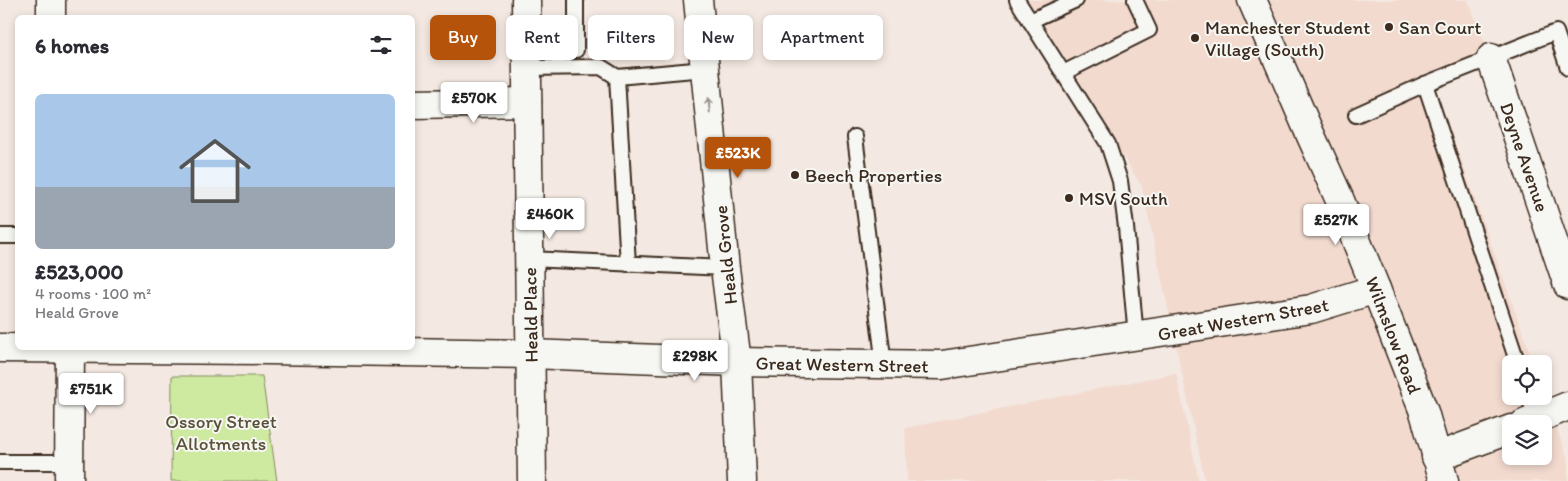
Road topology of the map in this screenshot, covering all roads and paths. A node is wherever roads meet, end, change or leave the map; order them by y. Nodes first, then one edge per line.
1 (51, 0) edge
2 (526, 0) edge
3 (576, 0) edge
4 (698, 0) edge
5 (1016, 0) edge
6 (1076, 0) edge
7 (1135, 0) edge
8 (1252, 0) edge
9 (51, 15) edge
10 (576, 15) edge
11 (1030, 21) junction
12 (1491, 58) junction
13 (526, 68) junction
14 (1568, 68) edge
15 (705, 69) junction
16 (1063, 73) junction
17 (617, 77) junction
18 (1425, 84) junction
19 (527, 102) junction
20 (415, 104) edge
21 (1356, 115) dead end
22 (856, 137) dead end
23 (0, 236) edge
24 (15, 236) edge
25 (529, 259) junction
26 (628, 264) junction
27 (725, 268) junction
28 (1568, 285) edge
29 (1376, 289) junction
30 (1136, 337) junction
31 (0, 348) edge
32 (15, 348) edge
33 (54, 350) edge
34 (267, 350) edge
35 (530, 354) junction
36 (1515, 355) edge
37 (737, 362) junction
38 (884, 365) junction
39 (1568, 406) edge
40 (1530, 413) edge
41 (1502, 434) edge
42 (0, 462) edge
43 (1440, 469) edge
44 (69, 472) edge
45 (532, 481) edge
46 (742, 481) edge

1 - 9 street
2 - 13 street, Heald Place
3 - 10 lane
4 - 15 street, Heald Grove
5 - 11 lane
6 - 11 lane
7 - 16 lane
8 - 29 street, Wilmslow Road
11 - 16 lane
12 - 14 lane
12 - 18 lane
12 - 28 street, Deyne Avenue
13 - 17 lane
13 - 19 street, Heald Place
15 - 17 lane
27 -> 15 street, Heald Grove
16 - 30 lane
17 - 26 lane
18 - 21 lane
18 - 36 lane
19 - 20 street
19 - 25 street, Heald Place
22 - 38 lane
23 - 24 lane
25 - 26 lane
25 - 35 street, Heald Place
26 - 27 lane
27 - 37 street, Heald Grove
29 - 30 street, Great Western Street
29 - 43 street, Wilmslow Road
30 - 38 street, Great Western Street
31 - 32 street, Great Western Street
33 - 44 street
34 - 35 street, Great Western Street
35 - 37 street, Great Western Street
35 - 45 street, Heald Place
37 - 38 street, Great Western Street
37 - 46 street, Heald Grove
39 - 40 street
41 - 43 street
42 - 44 lane

